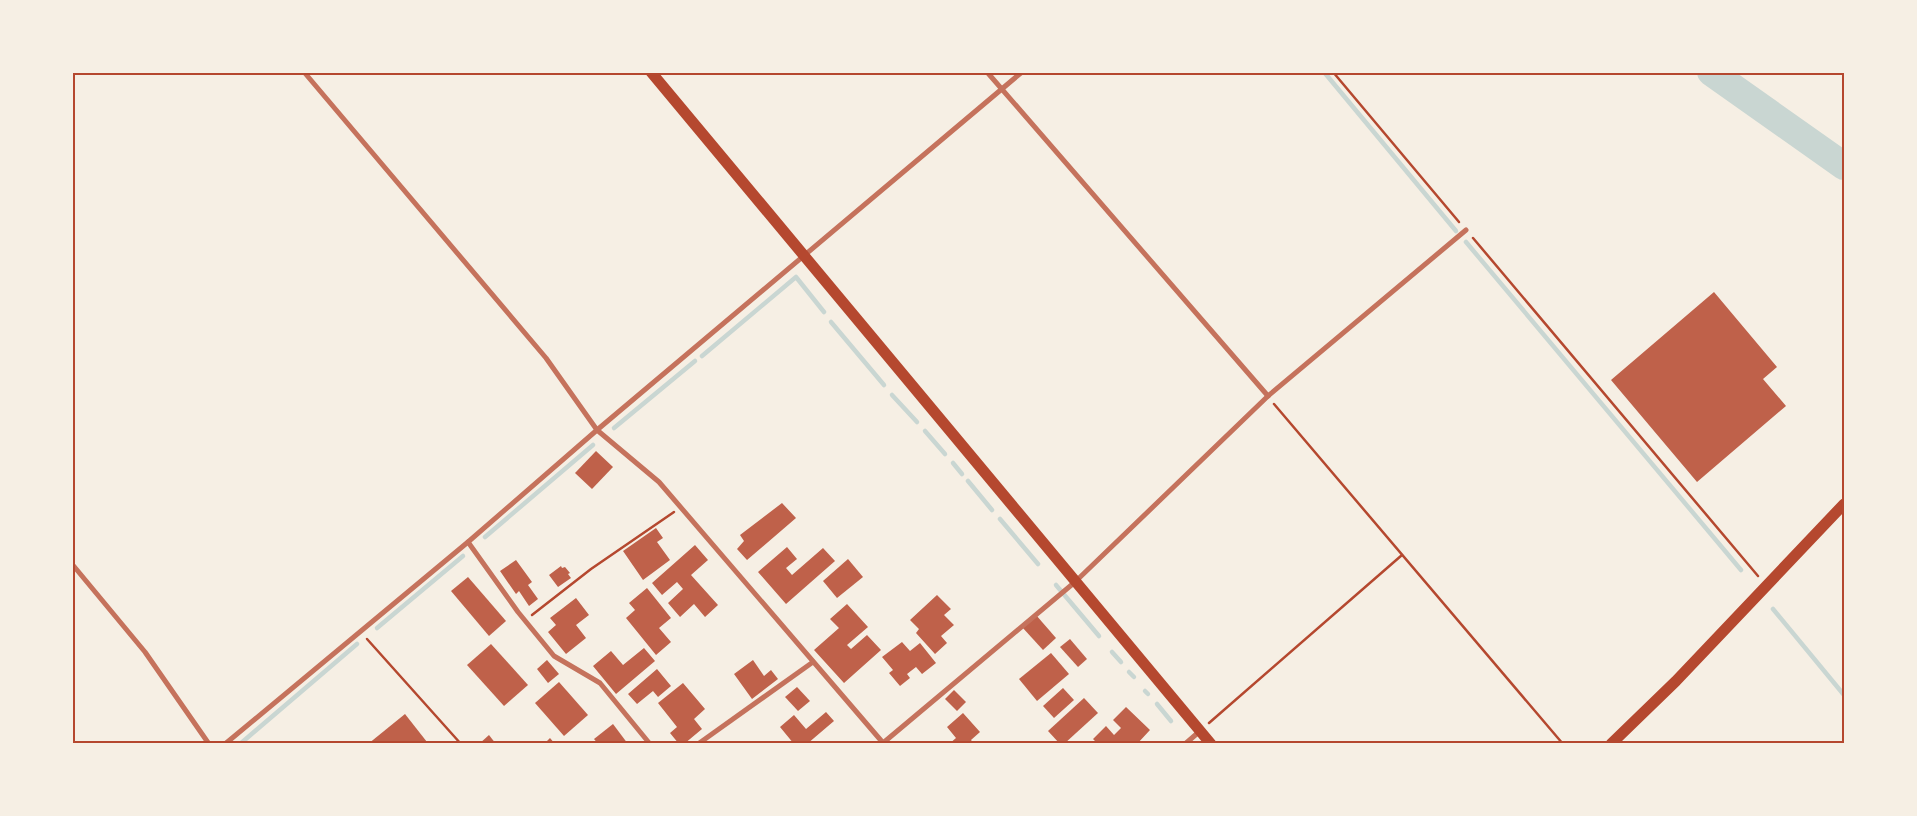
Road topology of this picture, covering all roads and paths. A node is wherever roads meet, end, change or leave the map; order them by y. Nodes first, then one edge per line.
1 (304, 72) edge
2 (651, 72) edge
3 (987, 72) edge
4 (1022, 72) edge
5 (1333, 72) edge
6 (1001, 90) junction
7 (1466, 230) junction
8 (804, 257) junction
9 (1268, 396) junction
10 (597, 430) junction
11 (1844, 504) edge
12 (680, 508) junction
13 (468, 542) junction
14 (1402, 554) junction
15 (72, 564) edge
16 (1075, 582) junction
17 (1766, 586) junction
18 (525, 620) junction
19 (360, 632) junction
20 (813, 662) junction
21 (1200, 730) junction
22 (883, 743) edge
23 (209, 744) edge
24 (225, 744) edge
25 (461, 744) edge
26 (650, 744) edge
27 (698, 744) edge
28 (1185, 744) edge
29 (1212, 744) edge
30 (1563, 744) edge
31 (1611, 744) edge

1 - 10 street
2 - 8 main road
3 - 6 street
4 - 6 street
5 - 7 path
6 - 8 street
6 - 9 street
7 - 9 street
7 - 17 path
8 - 10 street
8 - 16 main road
9 - 14 path
9 - 16 street
10 - 12 street
10 - 13 street
11 - 17 main road
12 - 18 path
12 - 20 street
13 - 18 street
13 - 19 street
14 - 21 path
14 - 30 path
15 - 23 street
16 - 21 main road
16 - 22 street
17 - 31 main road
18 - 26 street
19 - 24 street
19 - 25 path
20 - 22 street
20 - 27 street
21 - 28 street
21 - 29 main road

